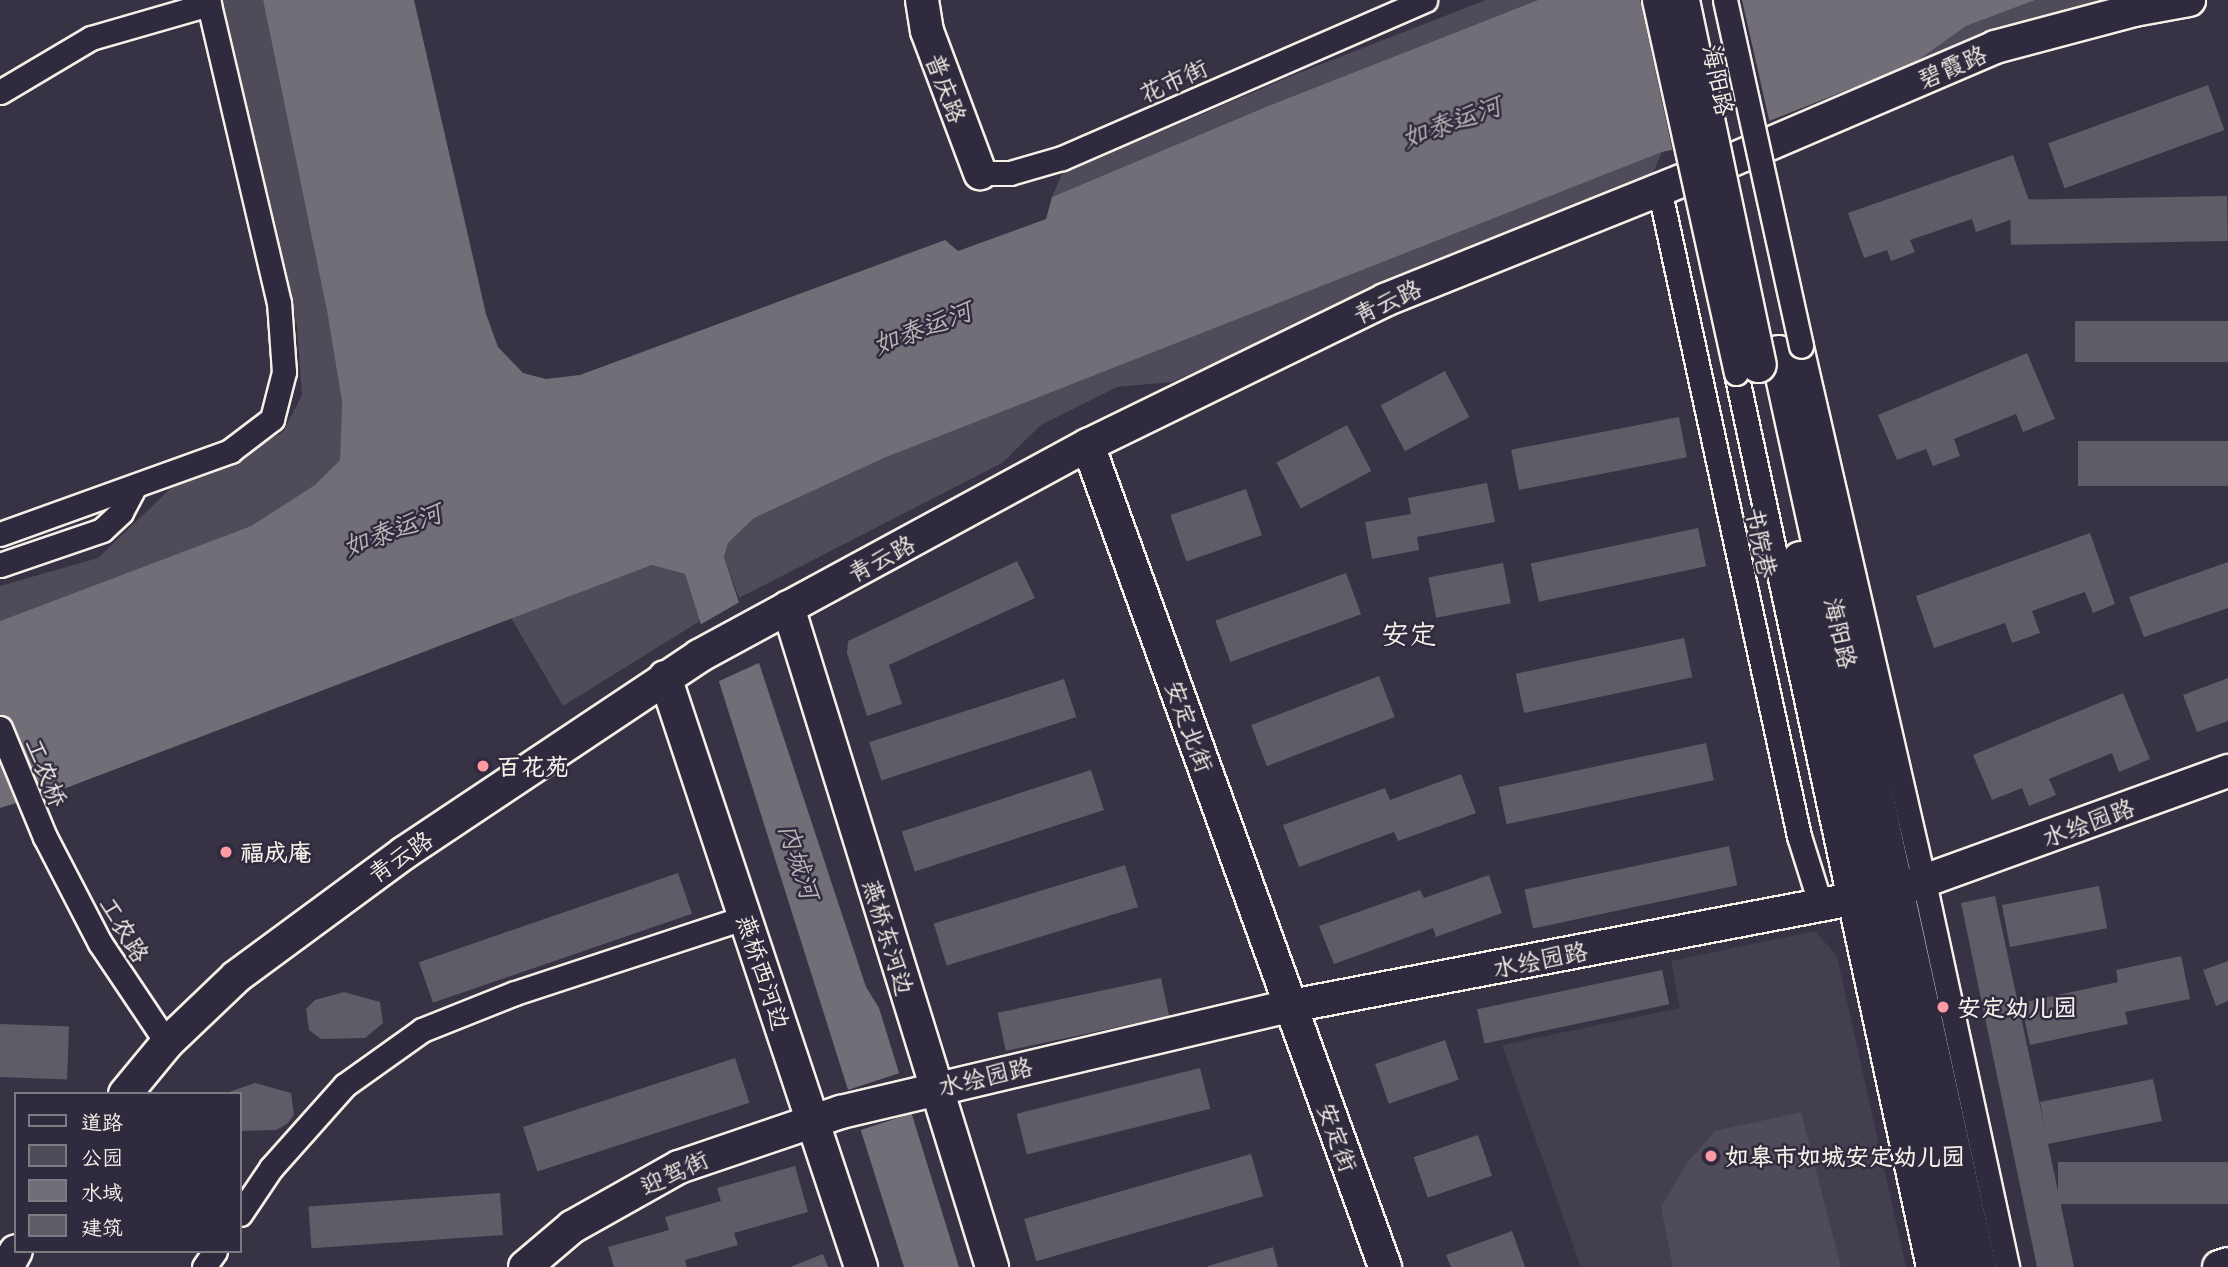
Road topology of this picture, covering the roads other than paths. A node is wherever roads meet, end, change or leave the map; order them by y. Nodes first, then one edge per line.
1 (922, 0) edge
2 (1425, 0) edge
3 (1654, 0) edge
4 (1681, 0) edge
5 (1702, 0) edge
6 (1725, 0) edge
7 (2189, 0) edge
8 (209, 2) edge
9 (1380, 8) edge
10 (0, 92) edge
11 (1725, 163) joint
12 (980, 173) joint
13 (1659, 188) junction
14 (1768, 359) junction
15 (1088, 445) junction
16 (133, 489) junction
17 (0, 534) edge
18 (0, 565) edge
19 (788, 607) junction
20 (665, 677) junction
21 (0, 728) edge
22 (2228, 771) edge
23 (45, 837) joint
24 (1873, 895) junction
25 (746, 917) junction
26 (1291, 1006) junction
27 (167, 1043) junction
28 (925, 1090) junction
29 (127, 1092) edge
30 (827, 1117) junction
31 (242, 1211) edge
32 (2228, 1264) edge
33 (525, 1267) edge
34 (861, 1267) edge
35 (992, 1267) edge
36 (1385, 1267) edge
37 (1928, 1267) edge
38 (1953, 1267) edge
39 (1978, 1267) edge
40 (2007, 1267) edge
41 (2219, 1267) edge

1 - 12 street, 普庆路
2 - 9 street, 花市街
3 - 14 street, bridge
4 - 14 main road, 海阳路, bridge
5 - 14 main road, 海阳路
6 - 14 street, bridge
7 - 11 street, 碧霞路
8 - 10 street
8 - 16 street
9 - 12 street, 花市街
11 - 13 street, 青云路
13 - 15 street, 青云路
13 - 24 street, 书院巷
14 - 24 main road, 海阳路
14 - 24 street
15 - 19 street, 青云路
15 - 26 street, 安定北街
16 - 17 street
16 - 18 street
19 - 20 street, 青云路
19 - 28 street, 燕桥东河边
20 - 25 street, 燕桥西河边
20 - 27 street, 青云路
21 - 23 street, 工农桥
22 - 24 street, 水绘园路
23 - 27 street, 工农路
24 - 26 street, 水绘园路
24 - 37 street
24 - 38 main road, 海阳路
24 - 39 main road, 海阳路
24 - 40 street
25 - 30 street, 燕桥西河边
25 - 31 street
26 - 28 street, 水绘园路
26 - 36 street, 安定街
27 - 29 street, 青云路
28 - 30 street, 水绘园路
28 - 35 street, 燕桥东河边
30 - 33 street, 迎驾街
30 - 34 street, 燕桥西河边
32 - 41 street

